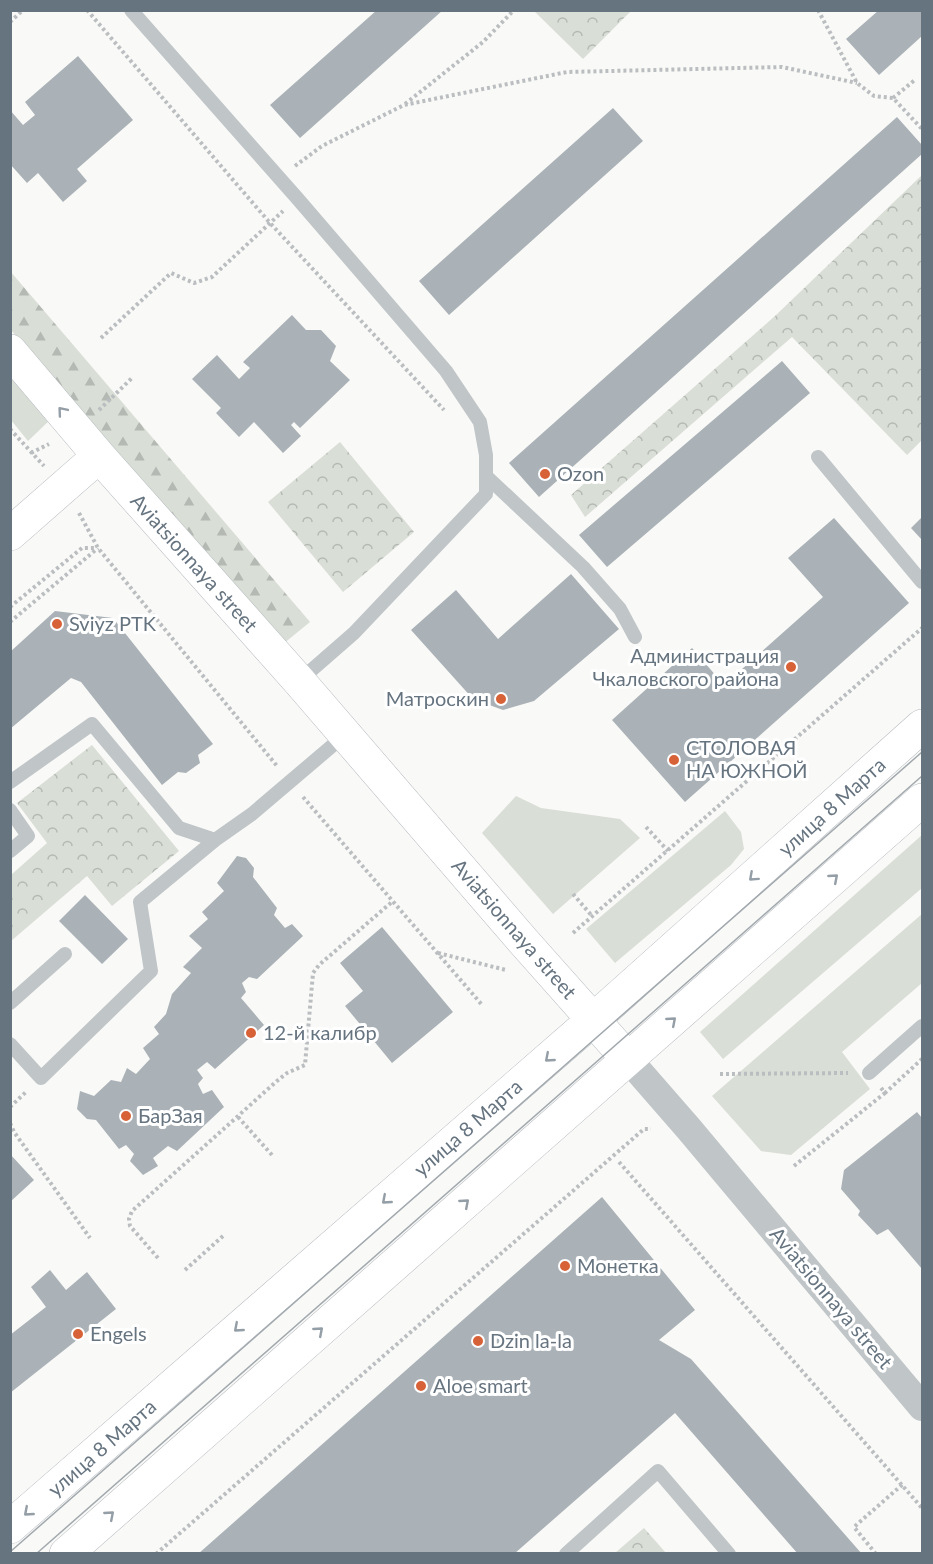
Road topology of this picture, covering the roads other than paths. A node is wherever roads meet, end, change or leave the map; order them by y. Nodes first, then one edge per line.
1 (131, 10) edge
2 (10, 351) edge
3 (99, 456) junction
4 (818, 457) dead end
5 (486, 476) junction
6 (10, 534) edge
7 (922, 582) edge
8 (634, 637) dead end
9 (300, 681) junction
10 (922, 726) edge
11 (346, 734) junction
12 (10, 782) edge
13 (922, 800) edge
14 (10, 810) edge
15 (215, 840) junction
16 (10, 851) edge
17 (65, 954) dead end
18 (10, 1003) edge
19 (593, 1020) junction
20 (922, 1026) edge
21 (10, 1044) edge
22 (628, 1059) junction
23 (869, 1073) road end
24 (922, 1407) edge
25 (10, 1527) edge
26 (66, 1554) edge
27 (566, 1554) edge
28 (729, 1554) edge

1 - 5 lane
3 -> 2 main road
3 - 6 main road
3 - 9 main road, Aviatsionnaya street
4 - 7 lane
5 - 8 lane
5 - 9 lane
9 - 11 main road, Aviatsionnaya street
10 -> 19 main road, улица 8 Марта
11 - 15 lane
11 - 19 main road, Aviatsionnaya street
12 - 15 lane
22 -> 13 main road
14 - 16 lane
15 - 21 lane
17 - 18 lane
19 - 22 main road, Aviatsionnaya street
19 -> 25 main road, улица 8 Марта
20 - 23 lane
22 - 24 street, Aviatsionnaya street
26 -> 22 main road
27 - 28 lane

